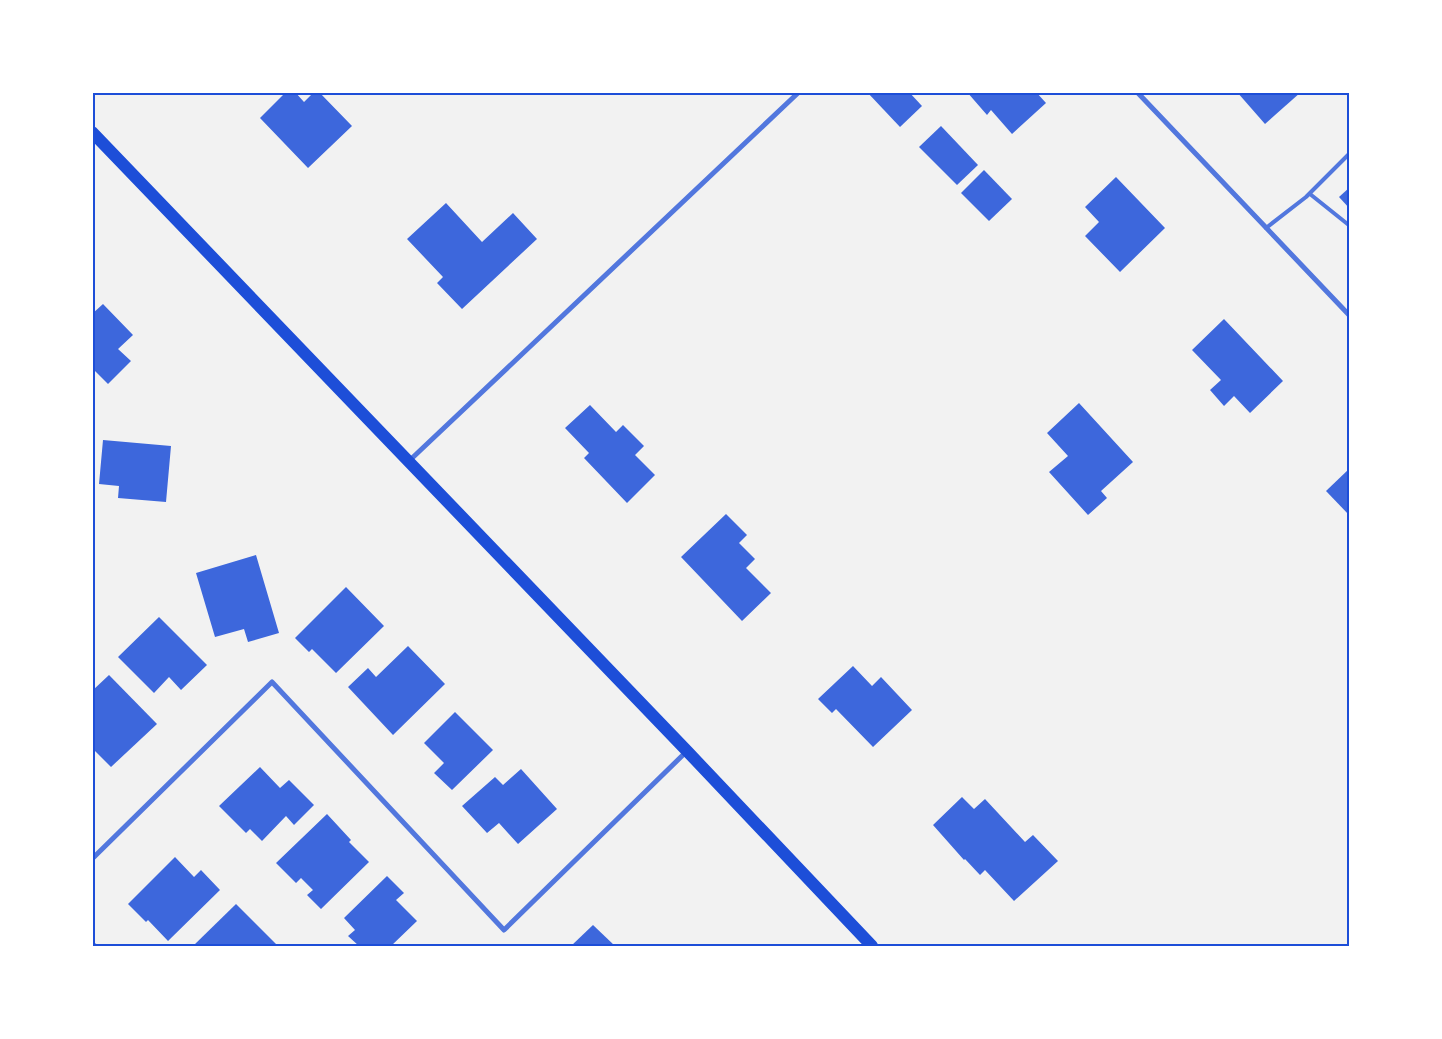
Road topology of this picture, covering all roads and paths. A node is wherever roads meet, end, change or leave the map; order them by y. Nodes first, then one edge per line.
1 (799, 92) edge
2 (1137, 92) edge
3 (92, 132) edge
4 (1350, 153) edge
5 (1310, 194) junction
6 (1350, 226) edge
7 (1266, 228) junction
8 (1350, 316) edge
9 (409, 462) junction
10 (687, 751) junction
11 (92, 859) edge
12 (872, 946) edge

1 - 9 street
2 - 7 street
3 - 9 main road
4 - 5 lane
5 - 6 lane
5 - 7 lane
7 - 8 street
9 - 10 main road
10 - 11 street
10 - 12 main road

